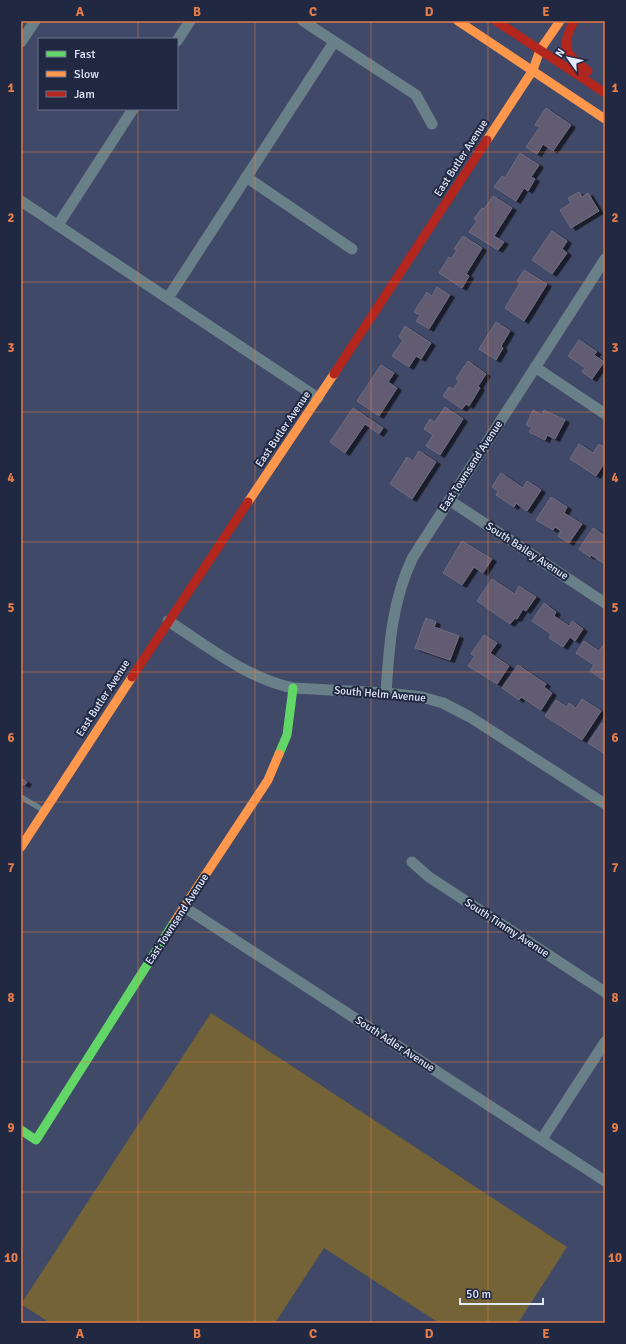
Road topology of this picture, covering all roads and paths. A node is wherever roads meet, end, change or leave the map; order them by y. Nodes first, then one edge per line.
1 (35, 21) edge
2 (190, 21) edge
3 (303, 21) edge
4 (458, 21) edge
5 (496, 21) edge
6 (560, 21) edge
7 (574, 21) edge
8 (178, 39) edge
9 (21, 42) edge
10 (334, 42) junction
11 (540, 50) junction
12 (533, 70) junction
13 (605, 84) edge
14 (605, 93) edge
15 (132, 110) edge
16 (605, 119) edge
17 (432, 124) dead end
18 (246, 177) junction
19 (21, 200) edge
20 (58, 225) junction
21 (352, 248) dead end
22 (605, 259) edge
23 (168, 298) junction
24 (535, 367) junction
25 (318, 398) junction
26 (605, 414) edge
27 (449, 500) junction
28 (605, 603) edge
29 (168, 621) junction
30 (293, 688) junction
31 (386, 693) junction
32 (21, 797) edge
33 (605, 804) edge
34 (45, 811) junction
35 (21, 847) edge
36 (412, 862) dead end
37 (184, 907) junction
38 (605, 992) edge
39 (605, 1042) edge
40 (21, 1130) edge
41 (542, 1139) junction
42 (605, 1181) edge

1 - 9 street
2 - 8 street
3 - 10 street
4 - 12 street
5 - 11 street
6 - 11 street, East Butler Avenue
7 - 13 street
10 - 17 street
10 - 18 street
11 - 12 street, East Butler Avenue
11 - 14 street
12 - 16 street
12 - 25 street, East Butler Avenue
15 - 20 street
18 - 21 street
18 - 23 street
19 - 20 street
20 - 23 street
22 - 24 street, East Townsend Avenue
23 - 25 street
24 - 26 street
24 - 27 street, East Townsend Avenue
25 - 29 street, East Butler Avenue
27 - 28 street, South Bailey Avenue
27 - 31 street, East Townsend Avenue
29 - 30 street, South Helm Avenue
29 - 34 street, East Butler Avenue
30 - 31 street, South Helm Avenue
30 - 37 street, East Townsend Avenue
31 - 33 street, South Helm Avenue
32 - 34 lane
34 - 35 street, East Butler Avenue
36 - 38 street, South Timmy Avenue
37 - 40 street, East Townsend Avenue
37 - 41 street, South Adler Avenue
39 - 41 street
41 - 42 street, South Adler Avenue

